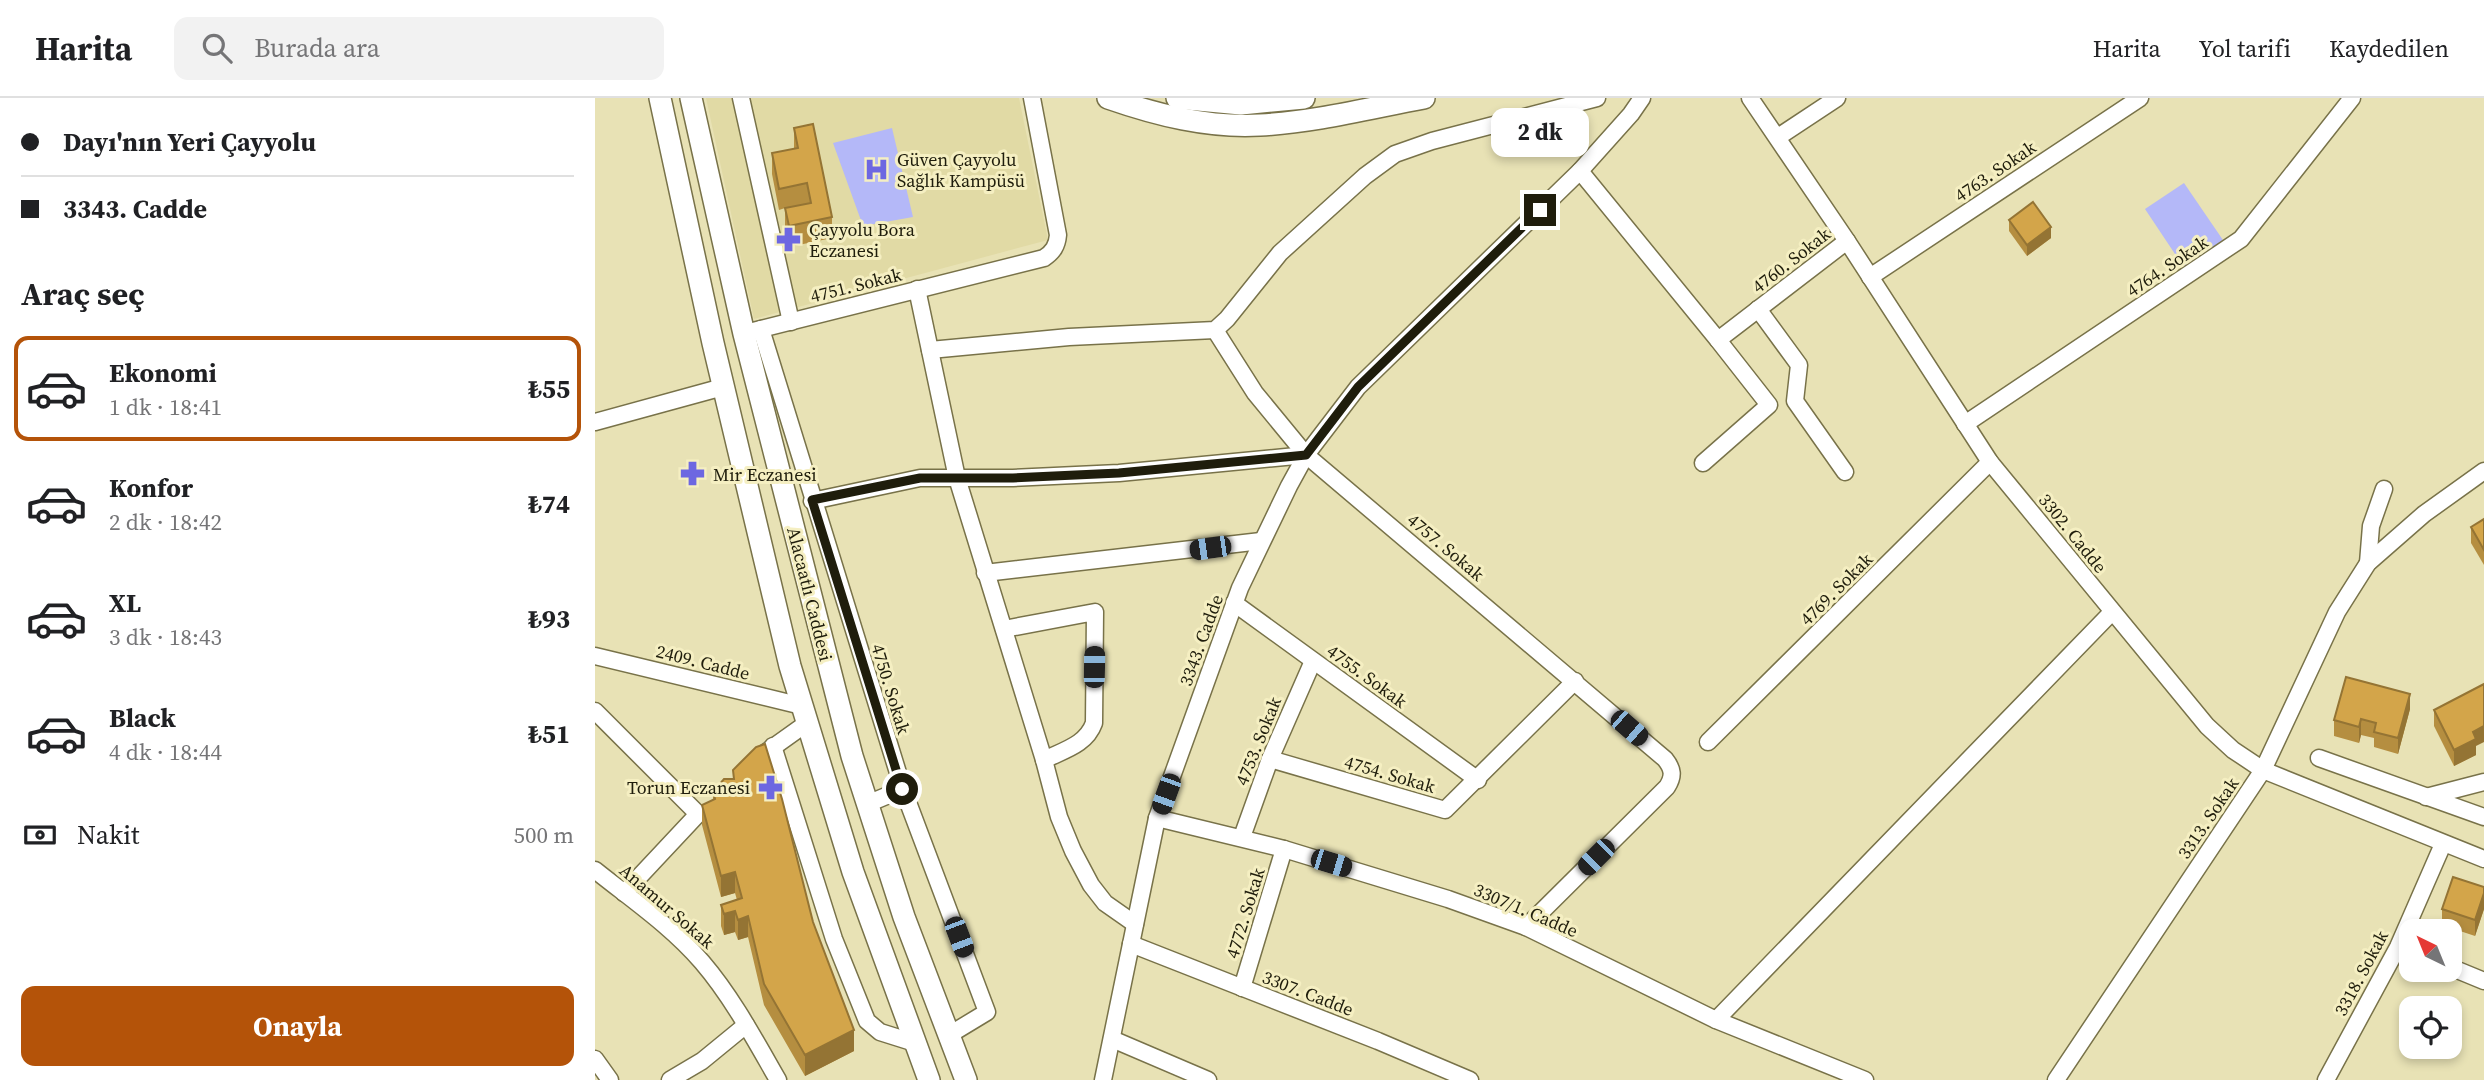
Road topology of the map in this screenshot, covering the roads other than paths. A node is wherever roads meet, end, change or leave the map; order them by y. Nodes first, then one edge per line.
1 (660, 98) edge
2 (691, 98) edge
3 (741, 98) edge
4 (1032, 98) edge
5 (1108, 98) edge
6 (1177, 98) edge
7 (1304, 98) edge
8 (1424, 98) edge
9 (1597, 98) edge
10 (1750, 98) edge
11 (1837, 98) edge
12 (2140, 98) edge
13 (2352, 98) edge
14 (1641, 99) edge
15 (1778, 137) junction
16 (1580, 171) junction
17 (1847, 241) junction
18 (1870, 277) junction
19 (917, 289) junction
20 (1758, 309) junction
21 (791, 322) junction
22 (1215, 330) junction
23 (752, 331) junction
24 (1718, 340) junction
25 (930, 350) junction
26 (723, 387) junction
27 (595, 422) edge
28 (1965, 424) junction
29 (1306, 455) junction
30 (1990, 462) junction
31 (1703, 463) dead end
32 (2484, 471) edge
33 (1845, 472) dead end
34 (957, 478) junction
35 (2384, 489) dead end
36 (812, 500) junction
37 (1261, 541) junction
38 (2368, 563) junction
39 (985, 573) junction
40 (1234, 603) junction
41 (2112, 612) junction
42 (1004, 629) junction
43 (595, 656) edge
44 (1313, 661) junction
45 (1575, 681) junction
46 (595, 710) edge
47 (805, 714) junction
48 (1708, 742) dead end
49 (773, 746) junction
50 (2319, 758) dead end
51 (1270, 759) junction
52 (1044, 760) junction
53 (754, 763) edge
54 (2263, 770) junction
55 (1478, 780) junction
56 (2484, 782) edge
57 (902, 789) junction
58 (2426, 797) junction
59 (867, 804) junction
60 (2484, 817) edge
61 (1157, 818) junction
62 (1242, 837) junction
63 (2443, 844) junction
64 (1284, 849) junction
65 (2484, 859) edge
66 (595, 870) edge
67 (624, 893) junction
68 (2416, 919) edge
69 (1135, 924) junction
70 (1526, 927) junction
71 (1131, 944) junction
72 (2399, 960) edge
73 (2462, 972) edge
74 (2484, 981) edge
75 (1243, 988) junction
76 (1716, 1020) junction
77 (746, 1025) junction
78 (949, 1035) junction
79 (1112, 1039) junction
80 (915, 1043) junction
81 (595, 1059) edge
82 (1466, 1079) edge
83 (610, 1080) edge
84 (670, 1080) edge
85 (778, 1080) edge
86 (929, 1080) edge
87 (966, 1080) edge
88 (1103, 1080) edge
89 (1208, 1080) edge
90 (1865, 1080) edge
91 (2056, 1080) edge
92 (2326, 1080) edge

1 - 26 main road, Alacaatlı Caddesi
2 - 23 main road, Alacaatlı Caddesi
3 - 21 street
4 - 19 street, 4751. Sokak
5 - 8 main road
6 - 7 main road
9 - 22 street
10 - 15 street, 3302. Cadde
11 - 15 street
12 - 18 street, 4763. Sokak
13 - 28 street, 4764. Sokak
14 - 16 street, 3343. Cadde
15 - 17 street, 3302. Cadde
16 - 24 street
16 - 29 street, 3343. Cadde
17 - 18 street, 3302. Cadde
17 - 20 street, 4760. Sokak
18 - 28 street, 3302. Cadde
19 - 21 street, 4751. Sokak
19 - 25 street
20 - 24 street, 4760. Sokak
20 - 33 street
21 - 23 street, 4751. Sokak
22 - 25 street
22 - 29 street, 4757. Sokak
23 - 36 street, 4750. Sokak
23 - 59 main road, Alacaatlı Caddesi
24 - 31 street
25 - 34 street
26 - 27 street
26 - 47 main road, Alacaatlı Caddesi
28 - 30 street, 3302. Cadde
29 - 34 street
29 - 37 street, 3343. Cadde
29 - 45 street, 4757. Sokak
30 - 41 street, 3302. Cadde
30 - 48 street, 4769. Sokak
32 - 38 street
34 - 36 street
34 - 39 street
35 - 38 street
36 - 57 street, 4750. Sokak
37 - 39 street
37 - 40 street, 3343. Cadde
38 - 54 street, 3313. Sokak
39 - 42 street
40 - 44 street, 4755. Sokak
40 - 61 street, 3343. Cadde
41 - 54 street, 3302. Cadde
41 - 76 street
42 - 52 street
42 - 52 street
43 - 47 street, 2409. Cadde
44 - 51 street, 4753. Sokak
44 - 55 street, 4755. Sokak
45 - 55 street, 4754. Sokak
45 - 70 street, 4757. Sokak
46 - 67 street
47 - 49 street
47 - 80 main road, Alacaatlı Caddesi
49 - 53 street
49 - 80 street
50 - 58 street
51 - 55 street, 4754. Sokak
51 - 62 street, 4753. Sokak
52 - 69 street
54 - 63 street, 3302. Cadde
54 - 91 street, 3313. Sokak
56 - 58 street
57 - 59 street
57 - 78 street, 4750. Sokak
58 - 60 street
59 - 78 main road, Alacaatlı Caddesi
61 - 62 street, 3307/1. Cadde
61 - 69 street, 3343. Cadde
62 - 64 street, 3307/1. Cadde
63 - 65 street, 3302. Cadde
63 - 68 street, 3318. Sokak
64 - 70 street, 3307/1. Cadde
64 - 75 street, 4772. Sokak
66 - 67 street, Anamur Sokak
67 - 77 street, Anamur Sokak
69 - 71 street, 3343. Cadde
70 - 76 street, 3307/1. Cadde
71 - 75 street, 3307. Cadde
71 - 79 street, 3343. Cadde
72 - 92 street, 3318. Sokak
73 - 74 street
75 - 82 street, 3307. Cadde
76 - 90 street, 3307/1. Cadde
77 - 84 street
77 - 85 street, Anamur Sokak
78 - 87 main road, Alacaatlı Caddesi
79 - 88 street, 3343. Cadde
79 - 89 street
80 - 86 main road, Alacaatlı Caddesi
81 - 83 street

